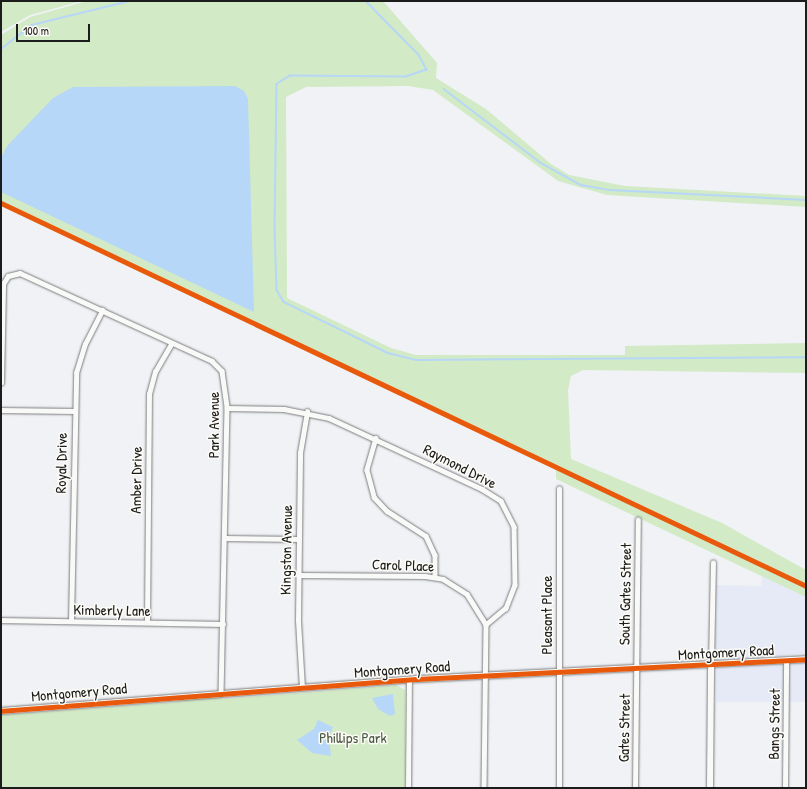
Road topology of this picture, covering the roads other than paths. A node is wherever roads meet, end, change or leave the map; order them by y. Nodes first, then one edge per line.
1 (102, 310) junction
2 (170, 344) junction
3 (1, 383) edge
4 (227, 408) junction
5 (1, 410) edge
6 (74, 411) junction
7 (307, 412) junction
8 (376, 438) junction
9 (559, 489) dead end
10 (638, 520) dead end
11 (224, 538) junction
12 (298, 540) junction
13 (713, 562) dead end
14 (298, 575) junction
15 (435, 577) junction
16 (1, 620) edge
17 (71, 621) junction
18 (147, 622) junction
19 (223, 624) junction
20 (486, 625) junction
21 (806, 659) edge
22 (786, 661) junction
23 (712, 665) junction
24 (636, 668) junction
25 (560, 673) junction
26 (486, 676) junction
27 (409, 680) junction
28 (302, 688) junction
29 (221, 693) junction
30 (1, 711) edge
31 (408, 788) edge
32 (484, 788) edge
33 (558, 788) edge
34 (635, 788) edge
35 (710, 788) edge
36 (785, 788) edge

1 - 2 street, Park Avenue
1 - 3 street, Park Avenue
1 - 6 street, Royal Drive
2 - 4 street, Park Avenue
2 - 18 street, Amber Drive
4 - 7 street, Raymond Drive
4 - 11 street, Park Avenue
5 - 6 street
6 - 17 street, Royal Drive
7 - 8 street, Raymond Drive
7 - 12 street, Kingston Avenue
8 - 15 street
8 - 20 street, Raymond Drive
9 - 25 street, Pleasant Place
10 - 24 street, South Gates Street
11 - 12 street
11 - 19 street, Park Avenue
12 - 14 street, Kingston Avenue
13 - 23 street
14 - 15 street, Carol Place
14 - 28 street, Kingston Avenue
15 - 20 street, Carol Place
16 - 17 street, Kimberly Lane
17 - 18 street, Kimberly Lane
18 - 19 street, Kimberly Lane
19 - 29 street, Park Avenue
20 - 26 street
21 - 22 street, Montgomery Road
22 - 23 street, Montgomery Road
22 - 36 street, Bangs Street
23 - 24 street, Montgomery Road
23 - 35 street
24 - 25 street, Montgomery Road
24 - 34 street, Gates Street
25 - 26 street, Montgomery Road
25 - 33 street, Pleasant Place
26 - 27 street, Montgomery Road
26 - 32 street
27 - 28 street, Montgomery Road
27 - 31 street
28 - 29 street, Montgomery Road
29 - 30 street, Montgomery Road

